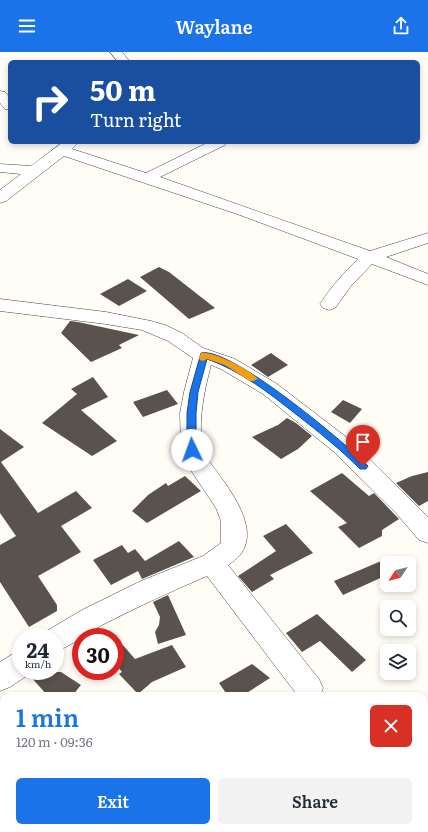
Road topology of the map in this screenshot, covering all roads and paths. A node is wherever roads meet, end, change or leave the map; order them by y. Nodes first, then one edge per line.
1 (116, 52) edge
2 (122, 60) edge
3 (0, 95) edge
4 (8, 104) edge
5 (216, 144) edge
6 (67, 145) edge
7 (0, 168) edge
8 (34, 171) junction
9 (146, 178) junction
10 (0, 198) edge
11 (428, 238) edge
12 (370, 257) junction
13 (428, 280) edge
14 (329, 304) dead end
15 (0, 305) edge
16 (204, 355) junction
17 (428, 533) edge
18 (212, 563) junction
19 (64, 634) edge
20 (12, 670) edge
21 (0, 678) edge
22 (309, 688) dead end

1 - 2 street
3 - 4 street
5 - 9 street
6 - 8 street
6 - 9 street
7 - 8 street
8 - 10 street
9 - 12 street
11 - 12 street
12 - 13 street
12 - 14 street
15 - 16 street
16 - 17 street
16 - 18 street
18 - 19 street
18 - 22 street
20 - 21 street

